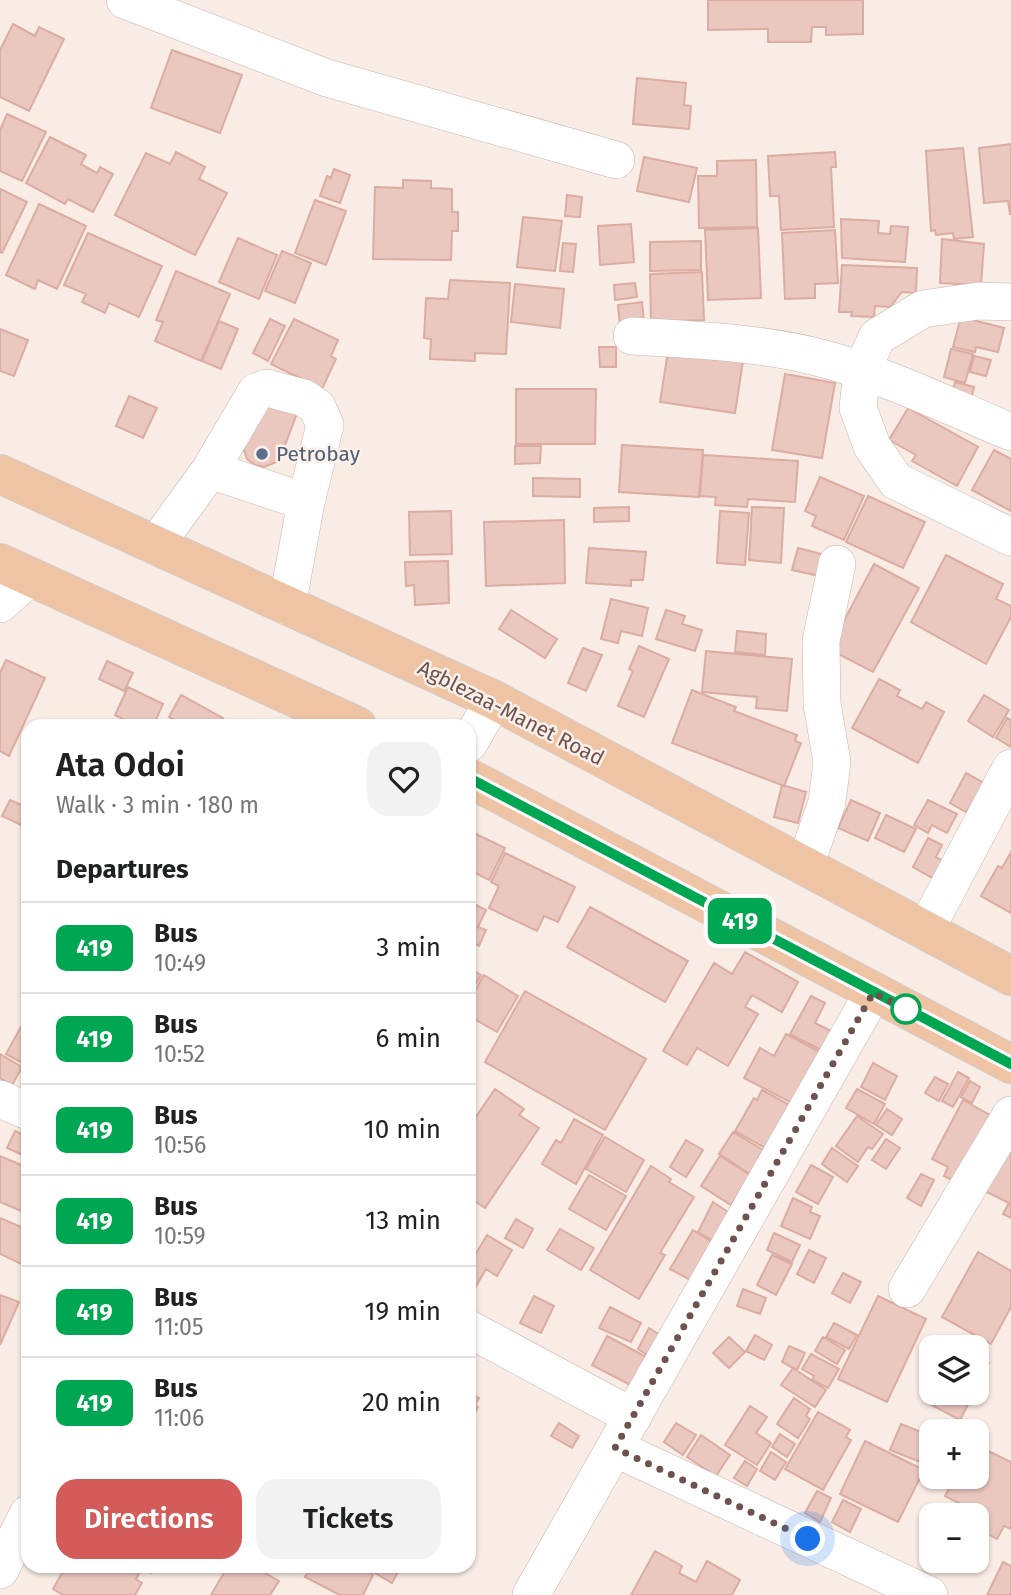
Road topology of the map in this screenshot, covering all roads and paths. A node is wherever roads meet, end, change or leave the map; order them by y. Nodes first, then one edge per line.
1 (125, 0) edge
2 (617, 160) dead end
3 (1011, 302) edge
4 (632, 336) dead end
5 (862, 371) junction
6 (1011, 432) edge
7 (210, 470) junction
8 (0, 474) edge
9 (306, 502) junction
10 (1011, 537) edge
11 (155, 546) junction
12 (837, 564) dead end
13 (15, 570) edge
14 (0, 604) edge
15 (287, 606) junction
16 (494, 700) junction
17 (342, 719) edge
18 (476, 731) edge
19 (1011, 768) edge
20 (476, 782) edge
21 (805, 866) junction
22 (925, 931) junction
23 (1011, 976) edge
24 (873, 993) junction
25 (1011, 1064) edge
26 (0, 1099) edge
27 (21, 1108) edge
28 (1011, 1115) edge
29 (906, 1289) dead end
30 (476, 1333) edge
31 (633, 1417) junction
32 (615, 1448) junction
33 (21, 1528) edge
34 (0, 1570) edge
35 (531, 1595) edge
36 (929, 1595) edge

1 - 2 street
3 - 5 street
4 - 5 street
5 - 6 street
5 - 10 street
7 - 9 street
7 - 9 street
7 - 11 street
8 - 11 main road, Agblezaa-Manet Road
9 - 15 street
11 - 15 main road, Agblezaa-Manet Road
12 - 21 street
13 - 14 street
13 - 17 main road
15 - 16 main road, Agblezaa-Manet Road
16 - 18 street
16 - 21 main road, Agblezaa-Manet Road
19 - 22 street
20 - 24 main road
21 - 22 main road, Agblezaa-Manet Road
22 - 23 main road, Agblezaa-Manet Road
24 - 25 main road
24 - 31 street
26 - 27 street
28 - 29 street
30 - 31 street
31 - 32 street
32 - 35 street
32 - 36 street
33 - 34 street

